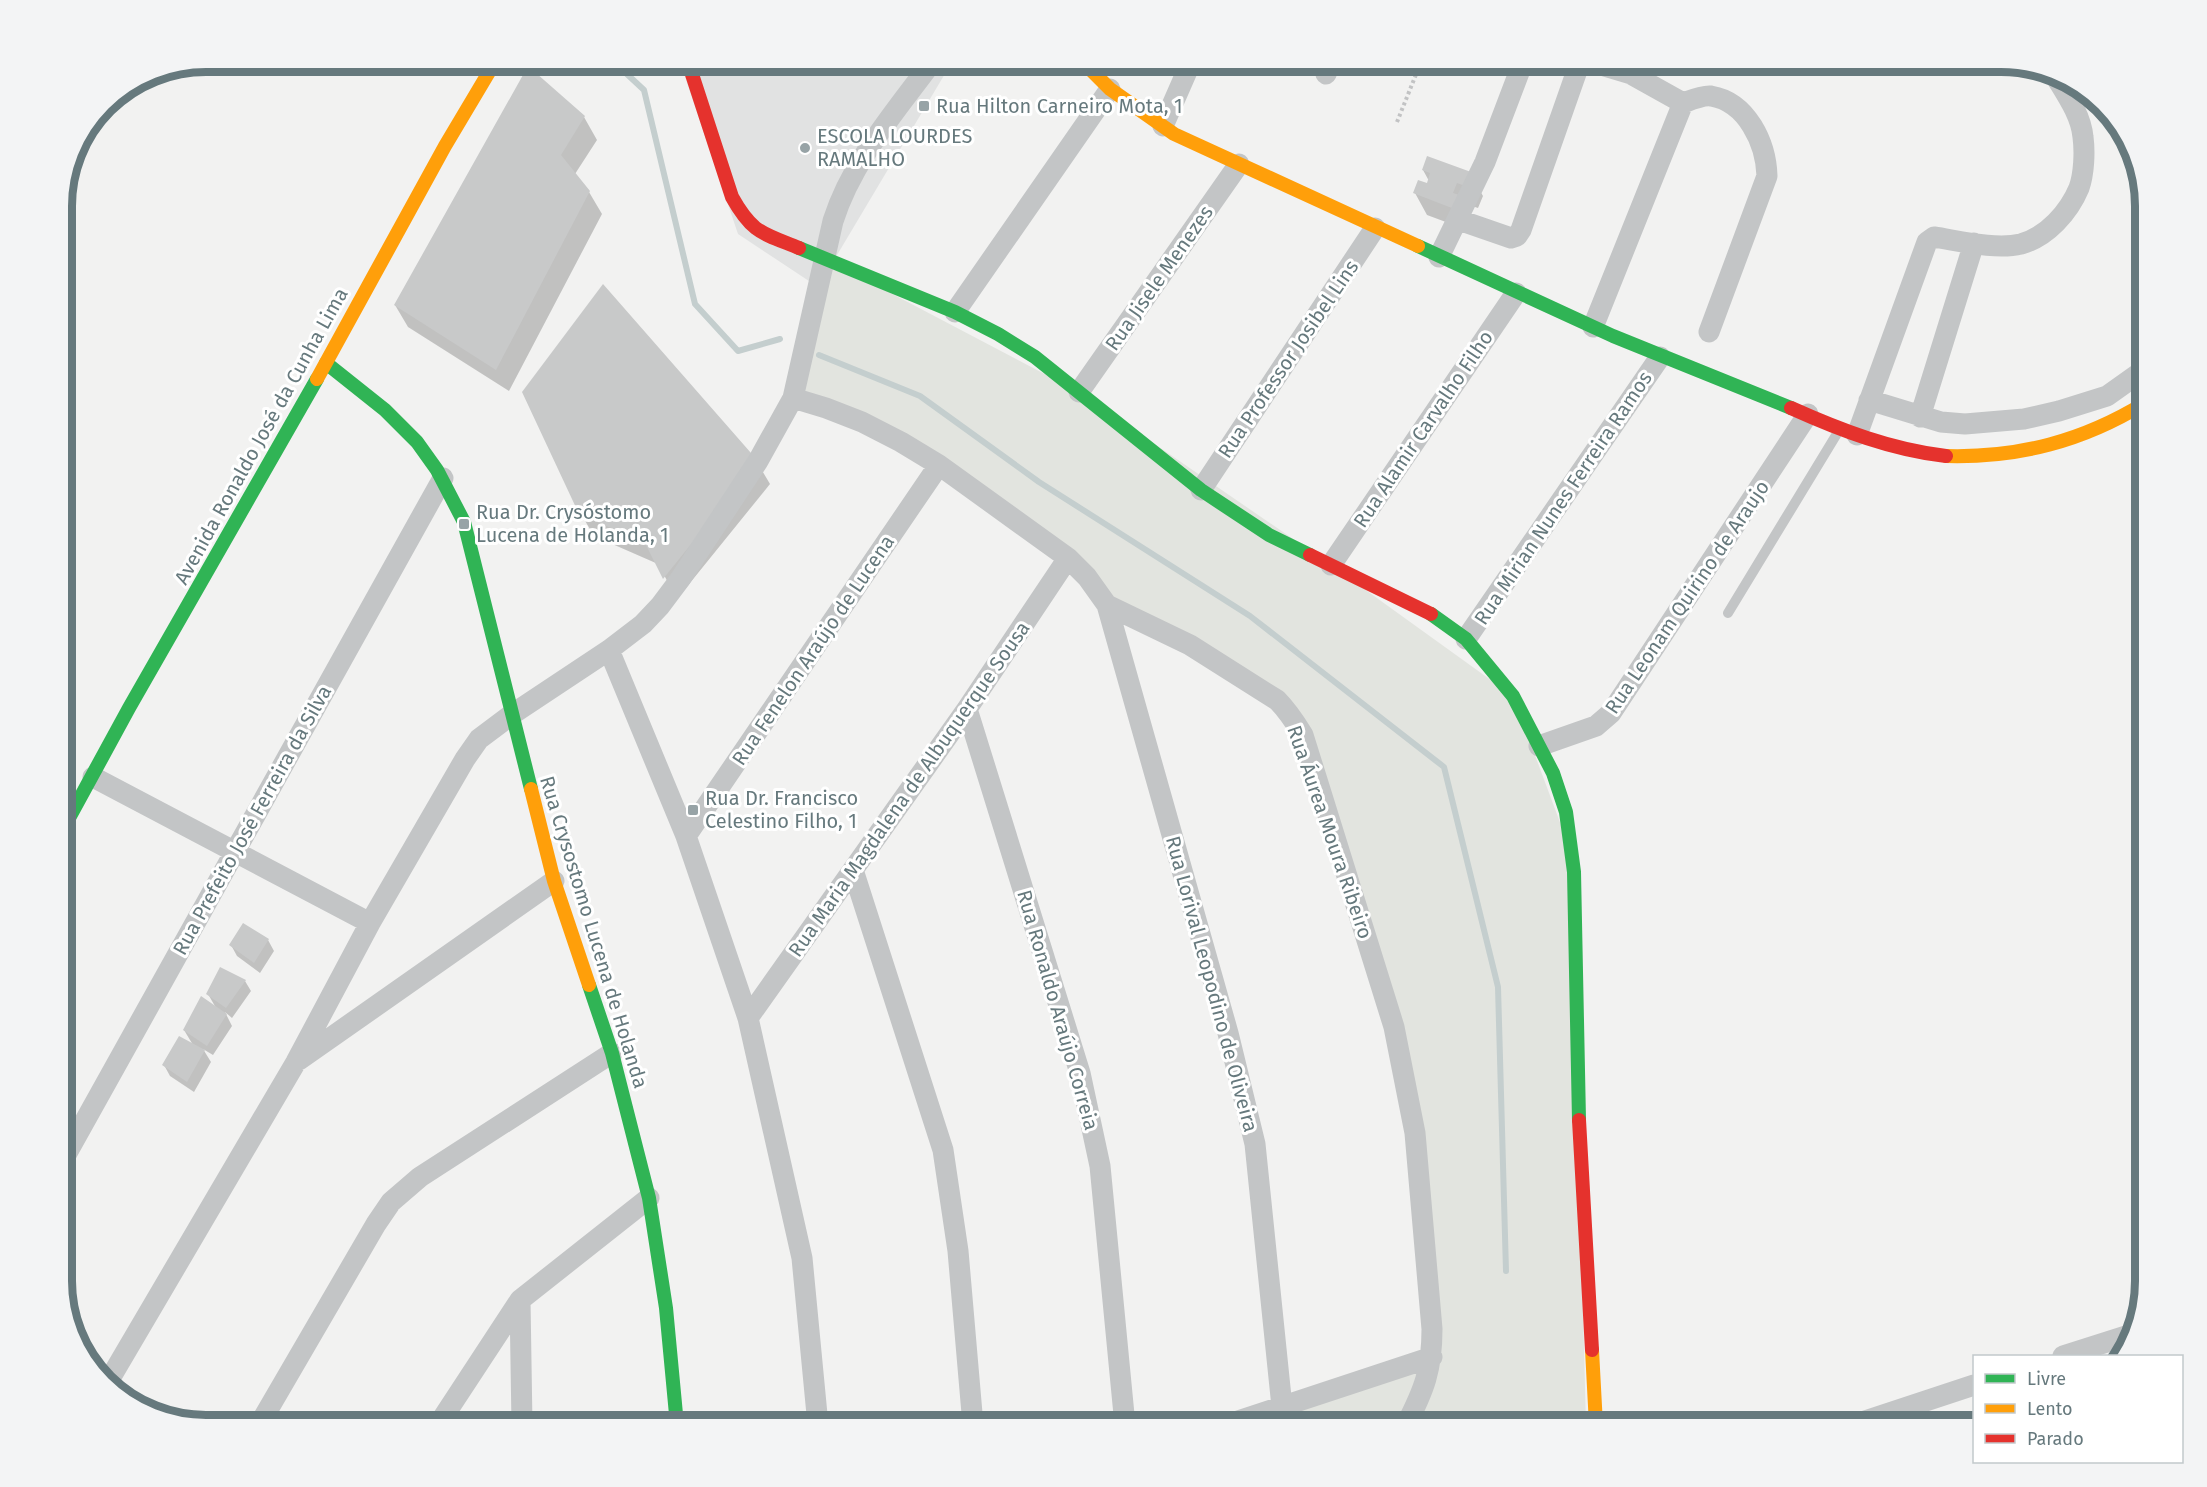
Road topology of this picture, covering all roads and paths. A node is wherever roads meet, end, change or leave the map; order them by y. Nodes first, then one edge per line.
1 (489, 72) edge
2 (691, 72) edge
3 (925, 72) edge
4 (1093, 72) edge
5 (1187, 72) edge
6 (1417, 72) edge
7 (1519, 72) edge
8 (1576, 72) edge
9 (1625, 72) edge
10 (2062, 87) edge
11 (1110, 89) junction
12 (1683, 103) junction
13 (1397, 122) dead end
14 (1163, 126) junction
15 (1239, 164) junction
16 (1459, 220) junction
17 (1375, 228) junction
18 (1974, 243) junction
19 (824, 258) junction
20 (1439, 258) junction
21 (1516, 293) junction
22 (955, 312) junction
23 (1593, 327) junction
24 (1709, 332) dead end
25 (1660, 357) junction
26 (326, 363) junction
27 (2135, 376) edge
28 (1079, 392) junction
29 (794, 398) junction
30 (1869, 400) junction
31 (2135, 409) edge
32 (1808, 414) junction
33 (1920, 417) junction
34 (1849, 431) junction
35 (939, 465) junction
36 (443, 478) junction
37 (1201, 490) junction
38 (1068, 558) junction
39 (1331, 565) junction
40 (1107, 605) junction
41 (1728, 613) dead end
42 (1466, 639) junction
43 (609, 650) junction
44 (967, 709) junction
45 (511, 715) junction
46 (1539, 746) junction
47 (93, 777) junction
48 (72, 814) edge
49 (687, 836) junction
50 (235, 851) junction
51 (854, 870) junction
52 (554, 881) junction
53 (370, 923) junction
54 (748, 1018) junction
55 (612, 1053) junction
56 (296, 1062) junction
57 (72, 1144) edge
58 (649, 1198) junction
59 (520, 1300) junction
60 (2110, 1349) edge
61 (2070, 1355) edge
62 (1432, 1357) junction
63 (111, 1376) edge
64 (1973, 1385) edge
65 (1282, 1407) junction
66 (265, 1415) edge
67 (445, 1415) edge
68 (522, 1415) edge
69 (676, 1415) edge
70 (817, 1415) edge
71 (972, 1415) edge
72 (1124, 1415) edge
73 (1257, 1415) edge
74 (1411, 1415) edge
75 (1595, 1415) edge
76 (1886, 1415) edge

1 - 26 street, Avenida Ronaldo José da Cunha Lima
2 - 19 street
3 - 19 street
4 - 11 street
5 - 14 street
6 - 13 path
7 - 16 street
8 - 16 street
9 - 12 street
10 - 18 street
11 - 14 street
11 - 22 street
12 - 23 street
12 - 24 street
14 - 15 street
15 - 17 street
15 - 28 street, Rua Jisele Menezes
16 - 20 street
17 - 20 street
17 - 37 street, Rua Professor Josibel Lins
18 - 30 street
18 - 33 street
19 - 22 street
19 - 29 street
20 - 21 street
21 - 23 street
21 - 39 street, Rua Alamir Carvalho Filho
22 - 28 street
23 - 25 street
25 - 32 street
25 - 42 street, Rua Mirian Nunes Ferreira Ramos
26 - 36 street, Rua Crysostomo Lucena de Holanda
26 - 47 street, Avenida Ronaldo José da Cunha Lima
27 - 33 street
28 - 37 street
29 - 35 street, Rua Áurea Moura Ribeiro
29 - 43 street
30 - 33 street
30 - 34 street
31 - 34 street
32 - 34 street
32 - 46 street, Rua Leonam Quirino de Araujo
34 - 41 lane
35 - 38 street, Rua Áurea Moura Ribeiro
35 - 49 street, Rua Fenelon Araújo de Lucena
36 - 45 street, Rua Crysostomo Lucena de Holanda
36 - 50 street, Rua Prefeito José Ferreira da Silva
37 - 39 street
38 - 40 street, Rua Áurea Moura Ribeiro
38 - 44 street, Rua Maria Magdalena de Albuquerque Sousa
39 - 42 street
40 - 62 street, Rua Áurea Moura Ribeiro
40 - 65 street, Rua Lorival Leopodino de Oliveira
42 - 46 street
43 - 45 street
43 - 49 street
44 - 51 street, Rua Maria Magdalena de Albuquerque Sousa
44 - 72 street, Rua Ronaldo Araújo Correia
45 - 52 street, Rua Crysostomo Lucena de Holanda
45 - 53 street
46 - 75 street
47 - 48 street, Avenida Ronaldo José da Cunha Lima
47 - 50 street
49 - 54 street
50 - 53 street
50 - 57 street, Rua Prefeito José Ferreira da Silva
51 - 54 street, Rua Maria Magdalena de Albuquerque Sousa
51 - 71 street
52 - 55 street, Rua Crysostomo Lucena de Holanda
52 - 56 street
53 - 56 street
54 - 70 street
55 - 58 street, Rua Crysostomo Lucena de Holanda
55 - 66 street
56 - 63 street
58 - 59 street
58 - 69 street, Rua Crysostomo Lucena de Holanda
59 - 67 street
59 - 68 street
60 - 61 street
62 - 65 street
62 - 74 street, Rua Áurea Moura Ribeiro
64 - 76 street
65 - 73 street

